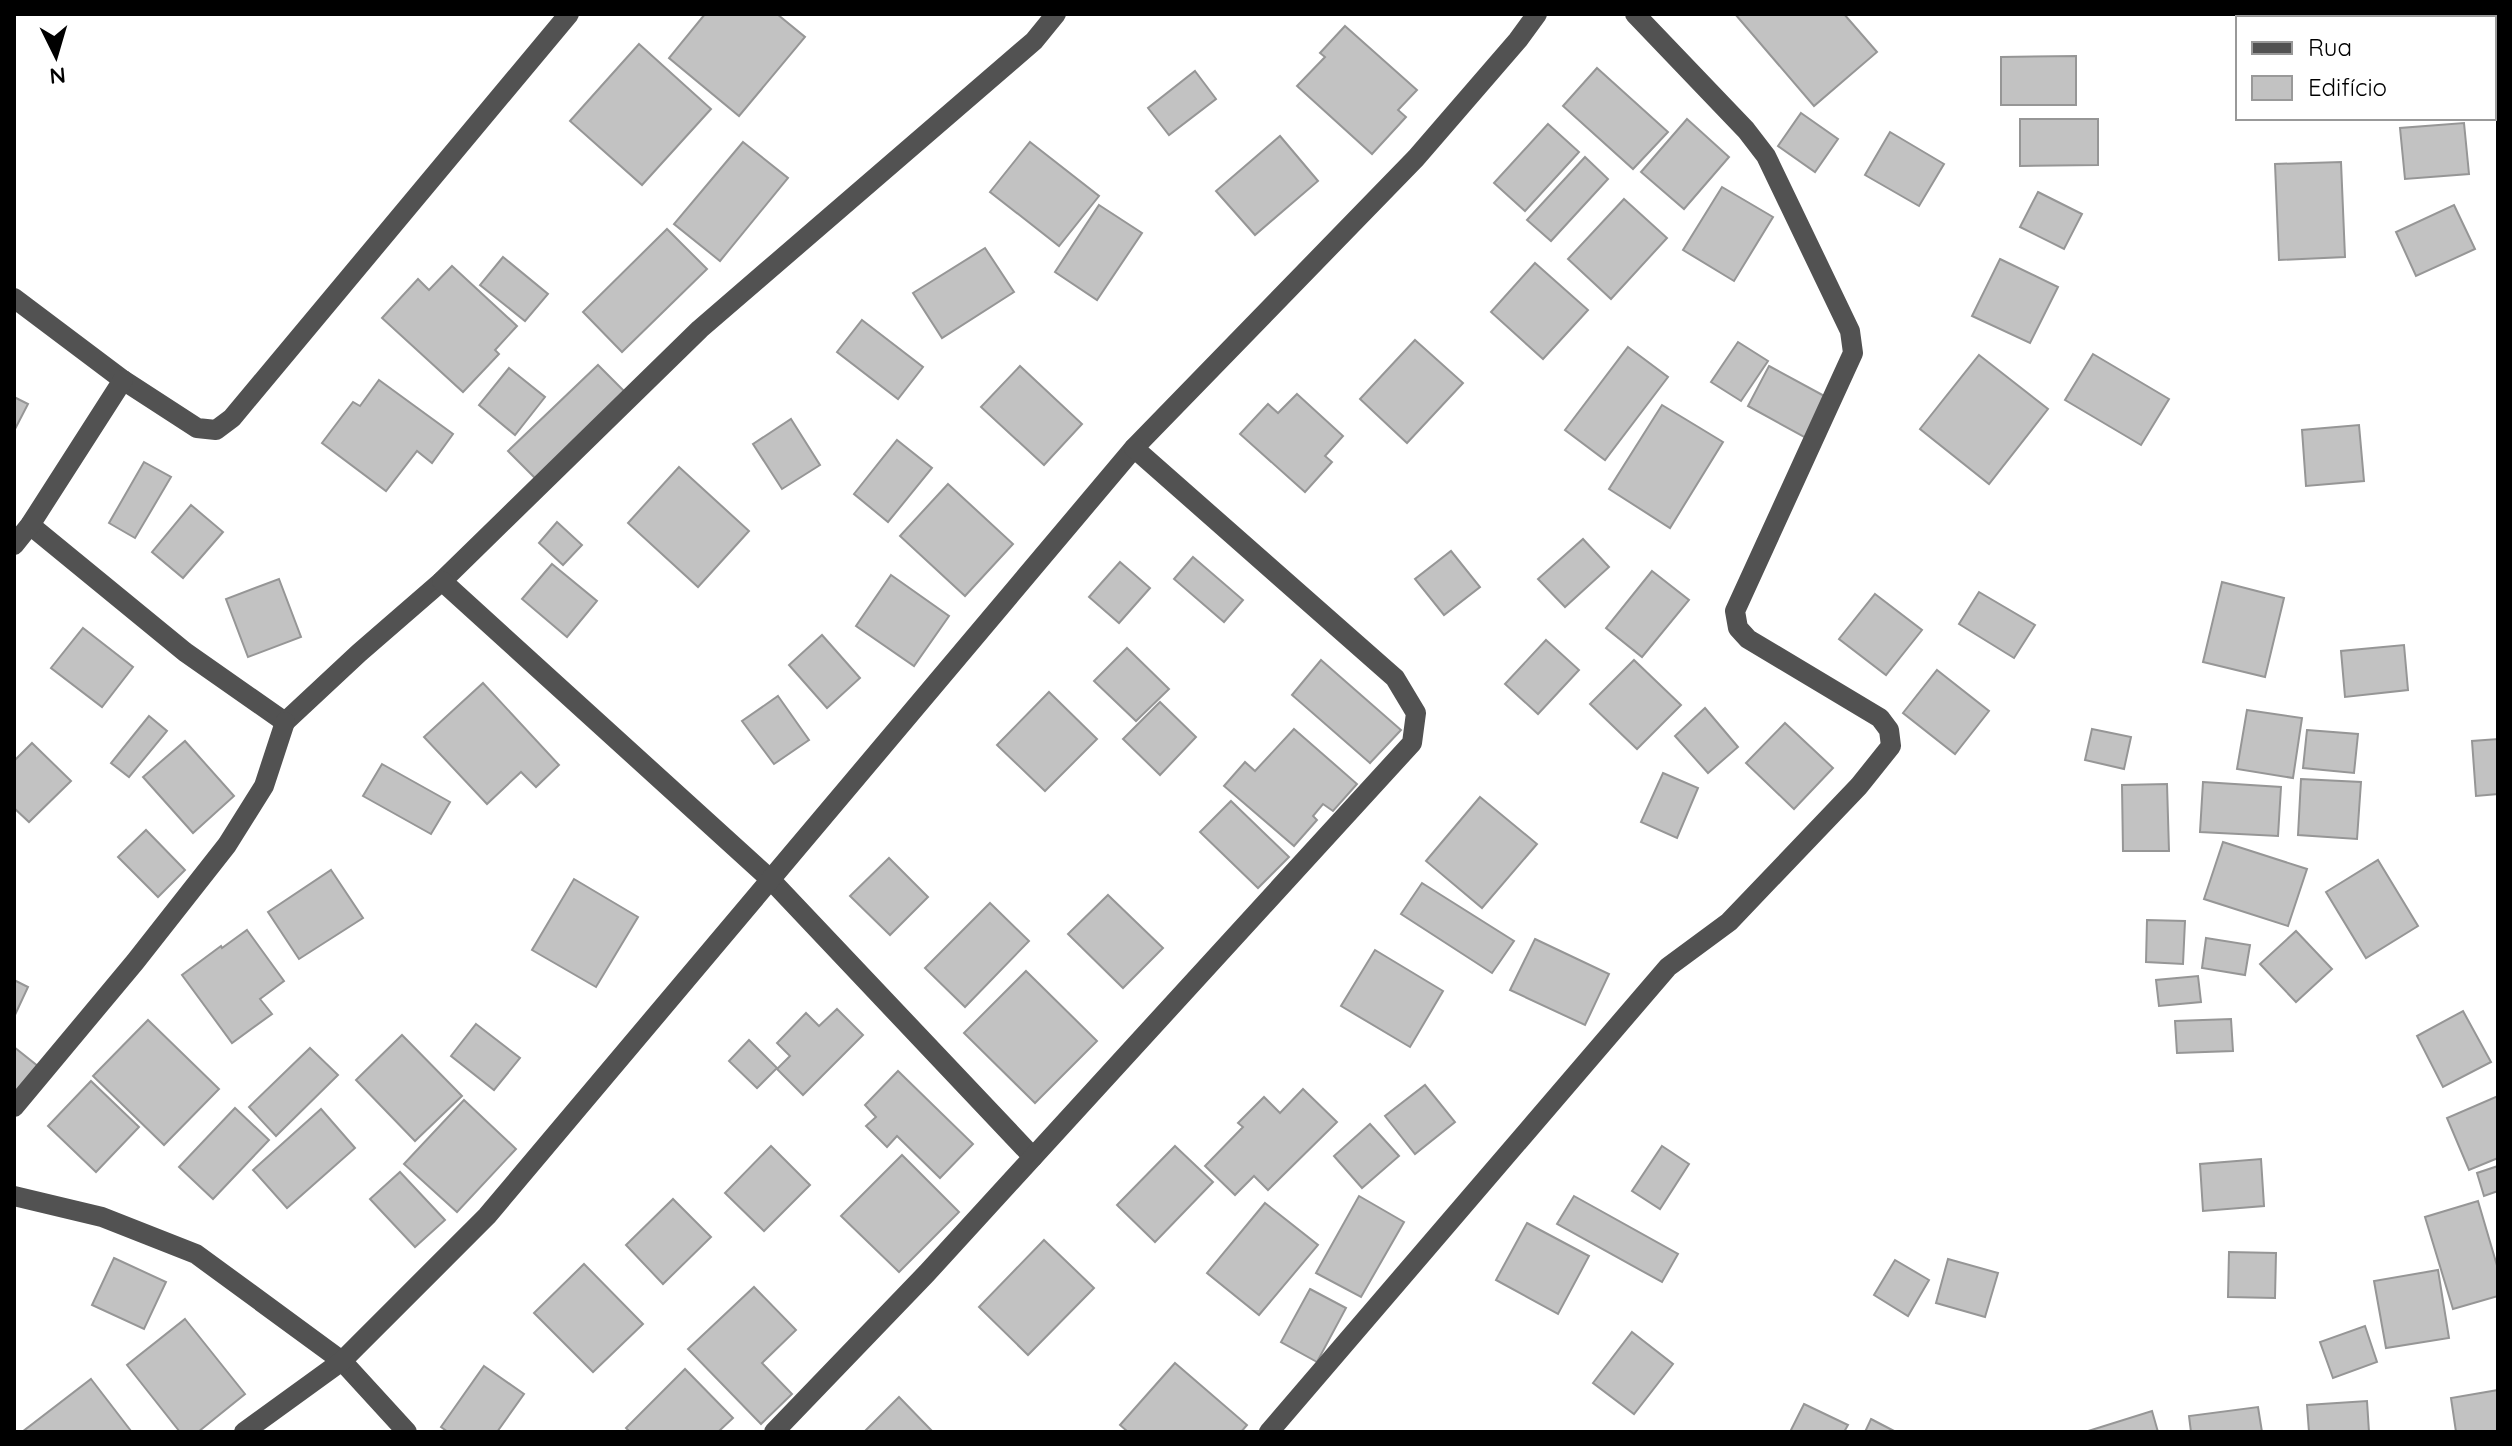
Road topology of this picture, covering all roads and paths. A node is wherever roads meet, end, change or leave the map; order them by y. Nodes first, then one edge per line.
1 (569, 14) edge
2 (1056, 14) edge
3 (1537, 14) edge
4 (1635, 14) edge
5 (14, 298) edge
6 (123, 380) junction
7 (1134, 448) junction
8 (30, 525) junction
9 (14, 545) edge
10 (442, 581) junction
11 (285, 722) junction
12 (770, 879) junction
13 (14, 1107) edge
14 (1033, 1157) junction
15 (14, 1196) edge
16 (342, 1361) junction
17 (244, 1432) edge
18 (407, 1432) edge
19 (774, 1432) edge
20 (1269, 1432) edge

1 - 6 street
2 - 10 street
3 - 7 street
4 - 20 street
5 - 6 street
6 - 8 street
7 - 12 street
7 - 14 street
8 - 9 street
8 - 11 street
10 - 11 street
10 - 12 street
11 - 13 street
12 - 14 street
12 - 16 street
14 - 19 street
15 - 16 street
16 - 17 street
16 - 18 street

